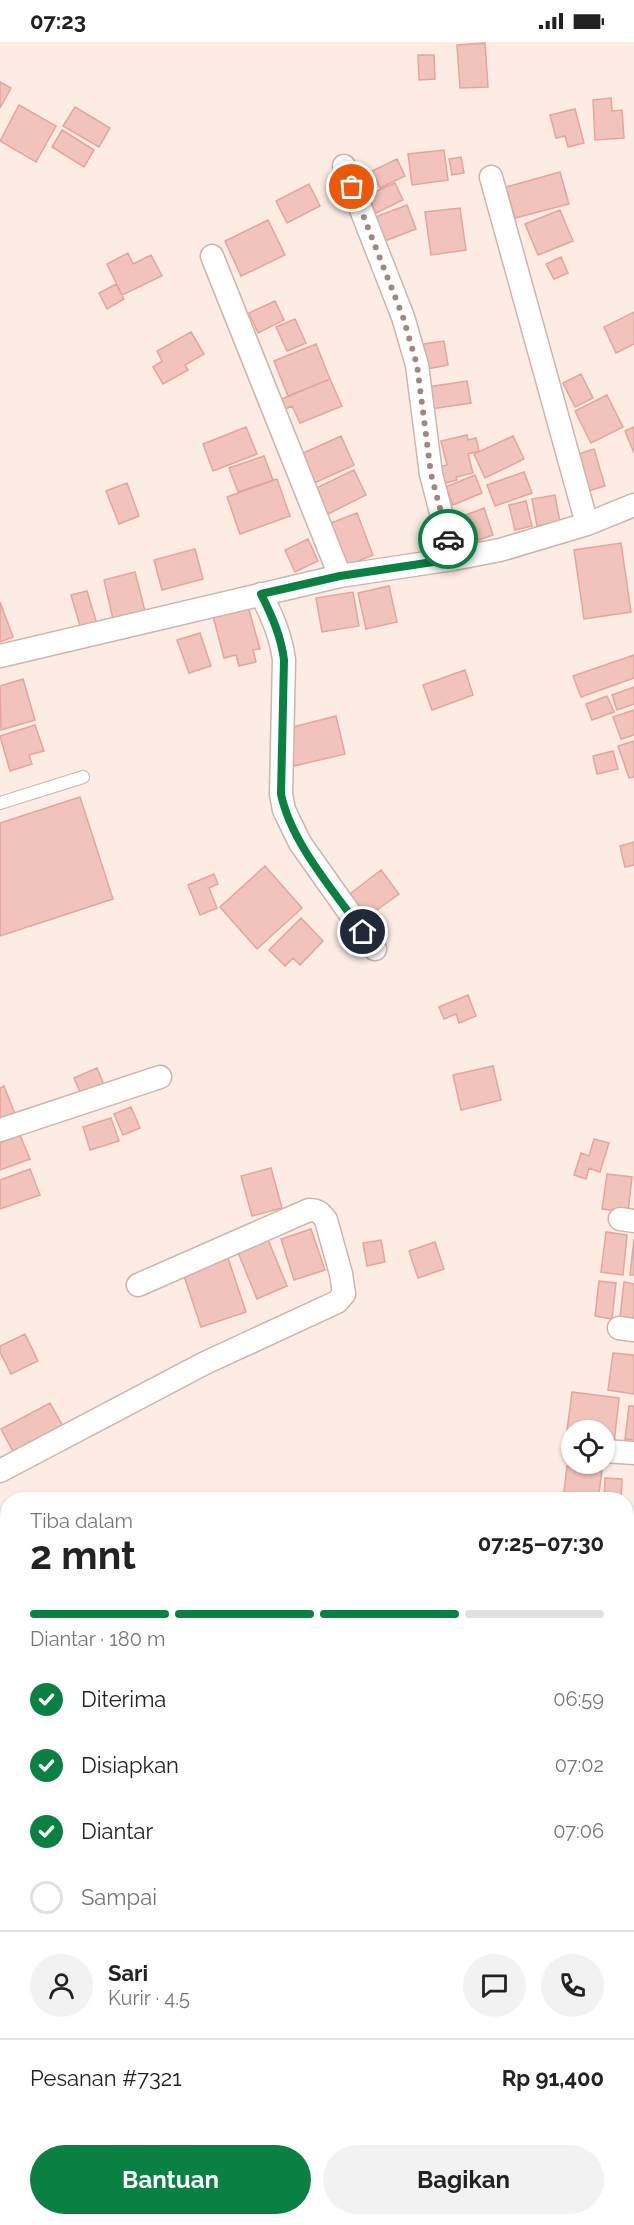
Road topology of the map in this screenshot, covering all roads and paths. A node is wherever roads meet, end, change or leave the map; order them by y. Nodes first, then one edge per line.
1 (344, 166) dead end
2 (491, 177) dead end
3 (212, 256) dead end
4 (634, 505) edge
5 (587, 524) junction
6 (453, 559) junction
7 (340, 576) junction
8 (261, 594) junction
9 (0, 656) edge
10 (83, 777) dead end
11 (0, 803) edge
12 (375, 949) dead end
13 (160, 1077) dead end
14 (0, 1130) edge
15 (138, 1285) dead end
16 (615, 1451) edge
17 (634, 1453) edge
18 (0, 1471) edge

1 - 6 street
2 - 5 street
3 - 7 street
4 - 5 street
5 - 6 street
6 - 7 street
7 - 8 street
8 - 9 street
8 - 12 street
10 - 11 lane
13 - 14 street
15 - 18 street
16 - 17 street

